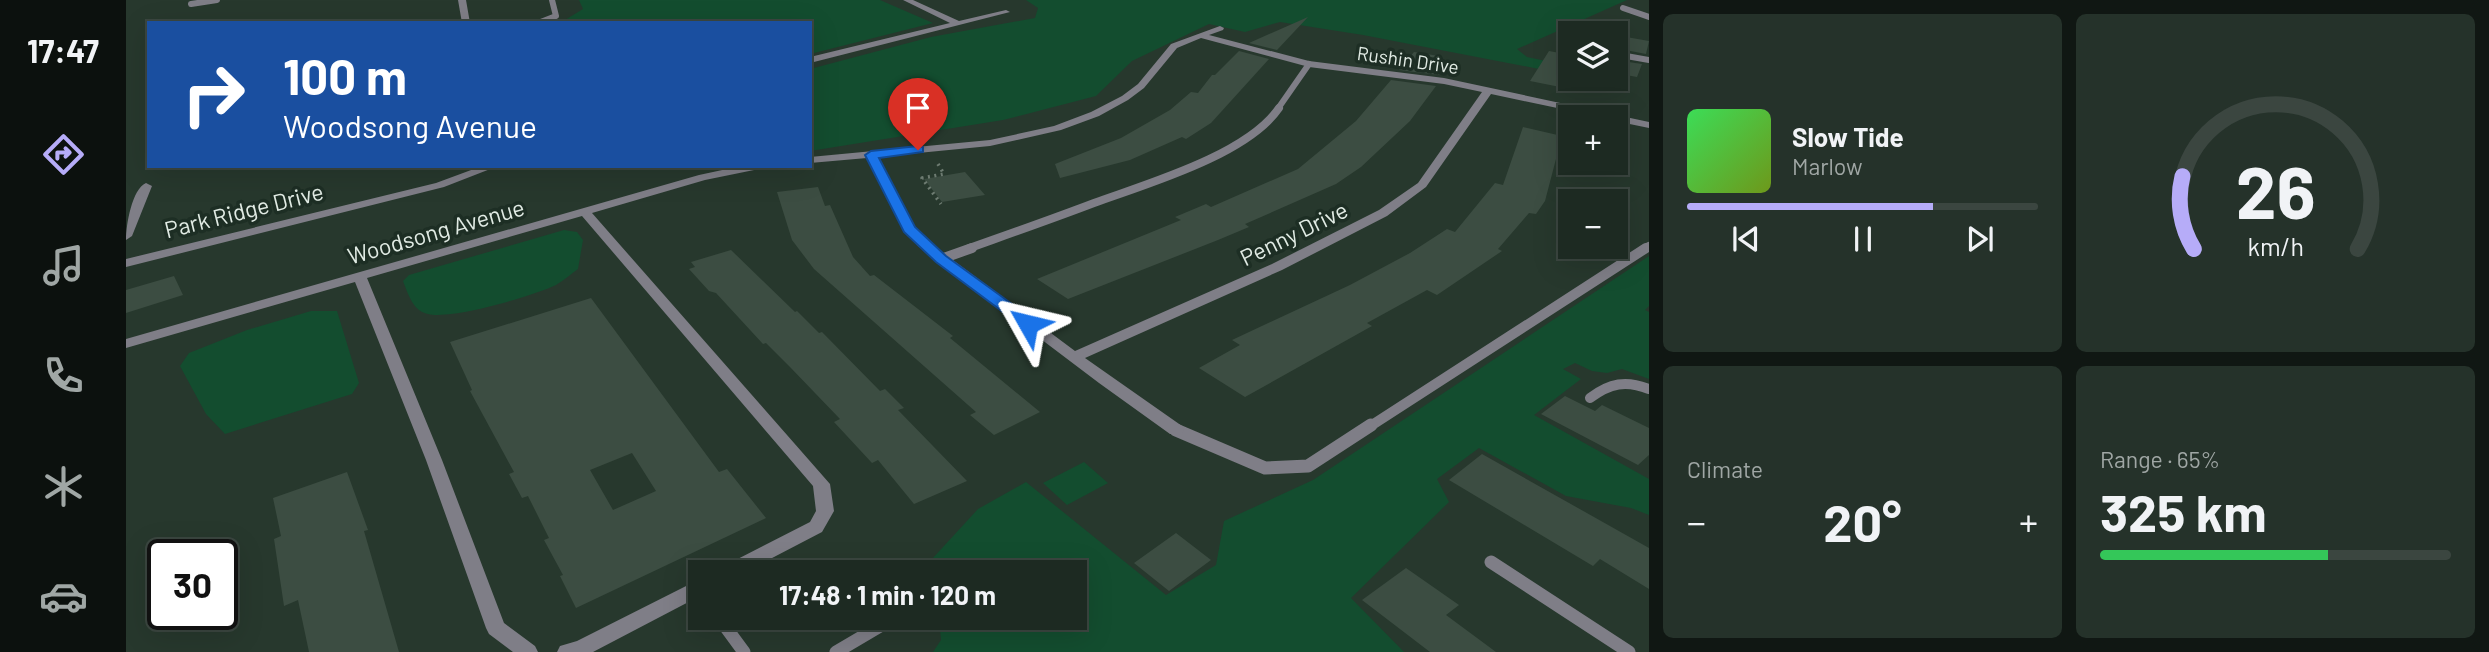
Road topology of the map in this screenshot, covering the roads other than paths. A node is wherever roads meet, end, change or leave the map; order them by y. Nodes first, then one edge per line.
1 (216, 0) edge
2 (462, 0) edge
3 (552, 0) edge
4 (907, 0) edge
5 (191, 4) dead end
6 (1623, 8) dead end
7 (1006, 12) dead end
8 (1649, 17) edge
9 (466, 21) edge
10 (543, 21) edge
11 (957, 23) junction
12 (1220, 28) dead end
13 (1199, 35) junction
14 (1628, 56) edge
15 (812, 59) edge
16 (1649, 60) edge
17 (1309, 64) junction
18 (1488, 91) junction
19 (1558, 106) edge
20 (1628, 121) edge
21 (1649, 125) edge
22 (871, 155) junction
23 (812, 160) edge
24 (487, 168) edge
25 (749, 168) edge
26 (146, 186) dead end
27 (584, 211) junction
28 (126, 236) edge
29 (1649, 246) edge
30 (941, 259) junction
31 (126, 263) edge
32 (359, 276) junction
33 (126, 344) edge
34 (1075, 357) junction
35 (1649, 389) edge
36 (1590, 398) dead end
37 (1176, 430) joint
38 (752, 560) edge
39 (1491, 562) dead end
40 (688, 595) edge
41 (728, 630) edge
42 (873, 630) edge
43 (528, 652) edge
44 (567, 652) edge
45 (744, 652) edge
46 (836, 652) edge
47 (1629, 652) edge

1 - 5 lane
2 - 9 street
3 - 10 lane
4 - 11 street
6 - 8 lane
7 - 11 street
11 - 15 street
12 - 13 street
13 - 17 street, Rushin Drive
13 - 22 street
14 - 16 lane
17 - 18 street, Rushin Drive
17 - 30 lane
18 - 19 street, Rushin Drive
18 - 34 street, Penny Drive
20 - 21 street, Rushin Drive
22 - 23 street
22 - 30 street
24 - 31 street, Park Ridge Drive
25 - 27 street, Woodsong Avenue
26 - 28 street
27 - 32 street, Woodsong Avenue
27 - 38 street
29 - 37 lane
30 - 34 street
32 - 33 street, Woodsong Avenue
32 - 43 street
34 - 37 street
35 - 36 lane
39 - 47 lane
40 - 44 street
41 - 45 lane
42 - 46 lane

